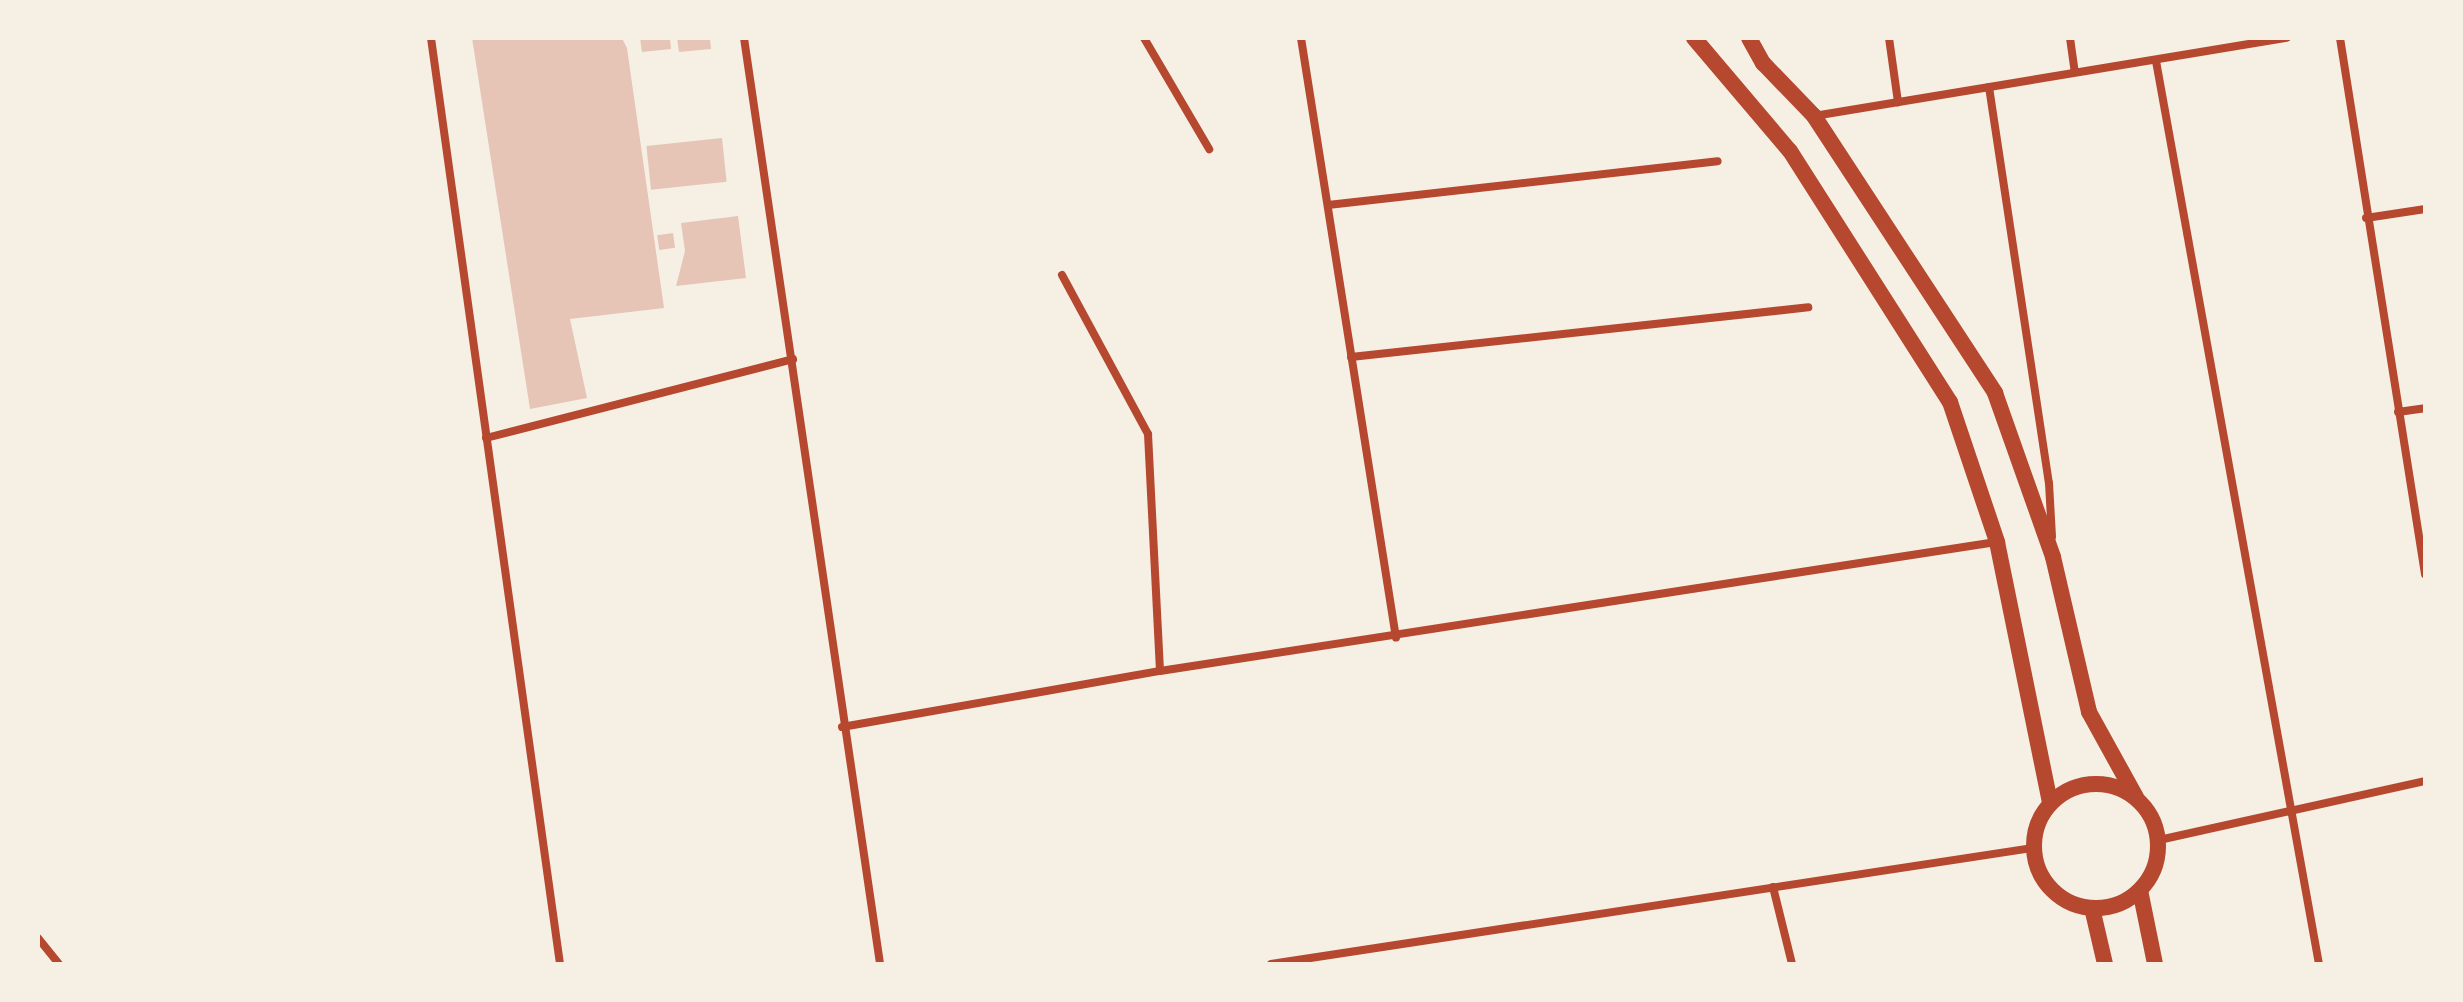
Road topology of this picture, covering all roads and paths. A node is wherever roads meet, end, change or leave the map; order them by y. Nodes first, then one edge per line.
1 (431, 38) edge
2 (744, 38) edge
3 (1144, 38) edge
4 (1301, 38) edge
5 (1694, 38) edge
6 (1749, 38) edge
7 (1889, 38) edge
8 (2070, 38) edge
9 (2287, 38) edge
10 (2340, 38) edge
11 (2156, 61) junction
12 (2075, 72) junction
13 (1989, 87) junction
14 (1898, 102) junction
15 (1814, 116) junction
16 (1209, 149) dead end
17 (1718, 161) dead end
18 (1328, 205) junction
19 (2425, 209) edge
20 (2366, 218) junction
21 (1062, 275) dead end
22 (1808, 307) dead end
23 (1351, 357) junction
24 (793, 359) junction
25 (2425, 408) edge
26 (2398, 412) junction
27 (486, 438) junction
28 (1997, 542) junction
29 (2053, 557) junction
30 (2425, 574) edge
31 (1396, 638) junction
32 (1160, 671) junction
33 (842, 727) junction
34 (2425, 781) edge
35 (2136, 797) junction
36 (2050, 802) junction
37 (2288, 807) junction
38 (2159, 840) junction
39 (2033, 848) junction
40 (1773, 887) junction
41 (2140, 890) junction
42 (2092, 908) junction
43 (38, 938) edge
44 (59, 964) edge
45 (560, 964) edge
46 (880, 964) edge
47 (1271, 964) edge
48 (1792, 964) edge
49 (2105, 964) edge
50 (2155, 964) edge
51 (2319, 964) edge

1 - 27 street
2 - 24 street
3 - 16 street
4 - 18 street
5 - 28 main road
6 - 15 main road
7 - 14 street
8 - 12 street
9 - 11 street
10 - 20 street
11 - 12 street
11 - 37 street
12 - 13 street
13 - 14 street
13 - 29 street
14 - 15 street
15 - 29 main road
17 - 18 street
18 - 23 street
19 - 20 street
20 - 26 street
21 - 32 street
22 - 23 street
23 - 31 street
24 - 27 street
24 - 33 street
25 - 26 street
26 - 30 street
27 - 45 street
28 - 31 street
28 - 36 main road
29 - 35 main road
31 - 32 street
32 - 33 street
33 - 46 street
34 - 37 street
35 - 36 main road
35 - 38 main road
36 - 39 main road
37 - 38 street
37 - 51 street
38 - 41 main road
39 - 40 street
39 - 42 main road
40 - 47 street
40 - 48 street
41 - 42 main road
41 - 50 main road
42 - 49 main road
43 - 44 street

